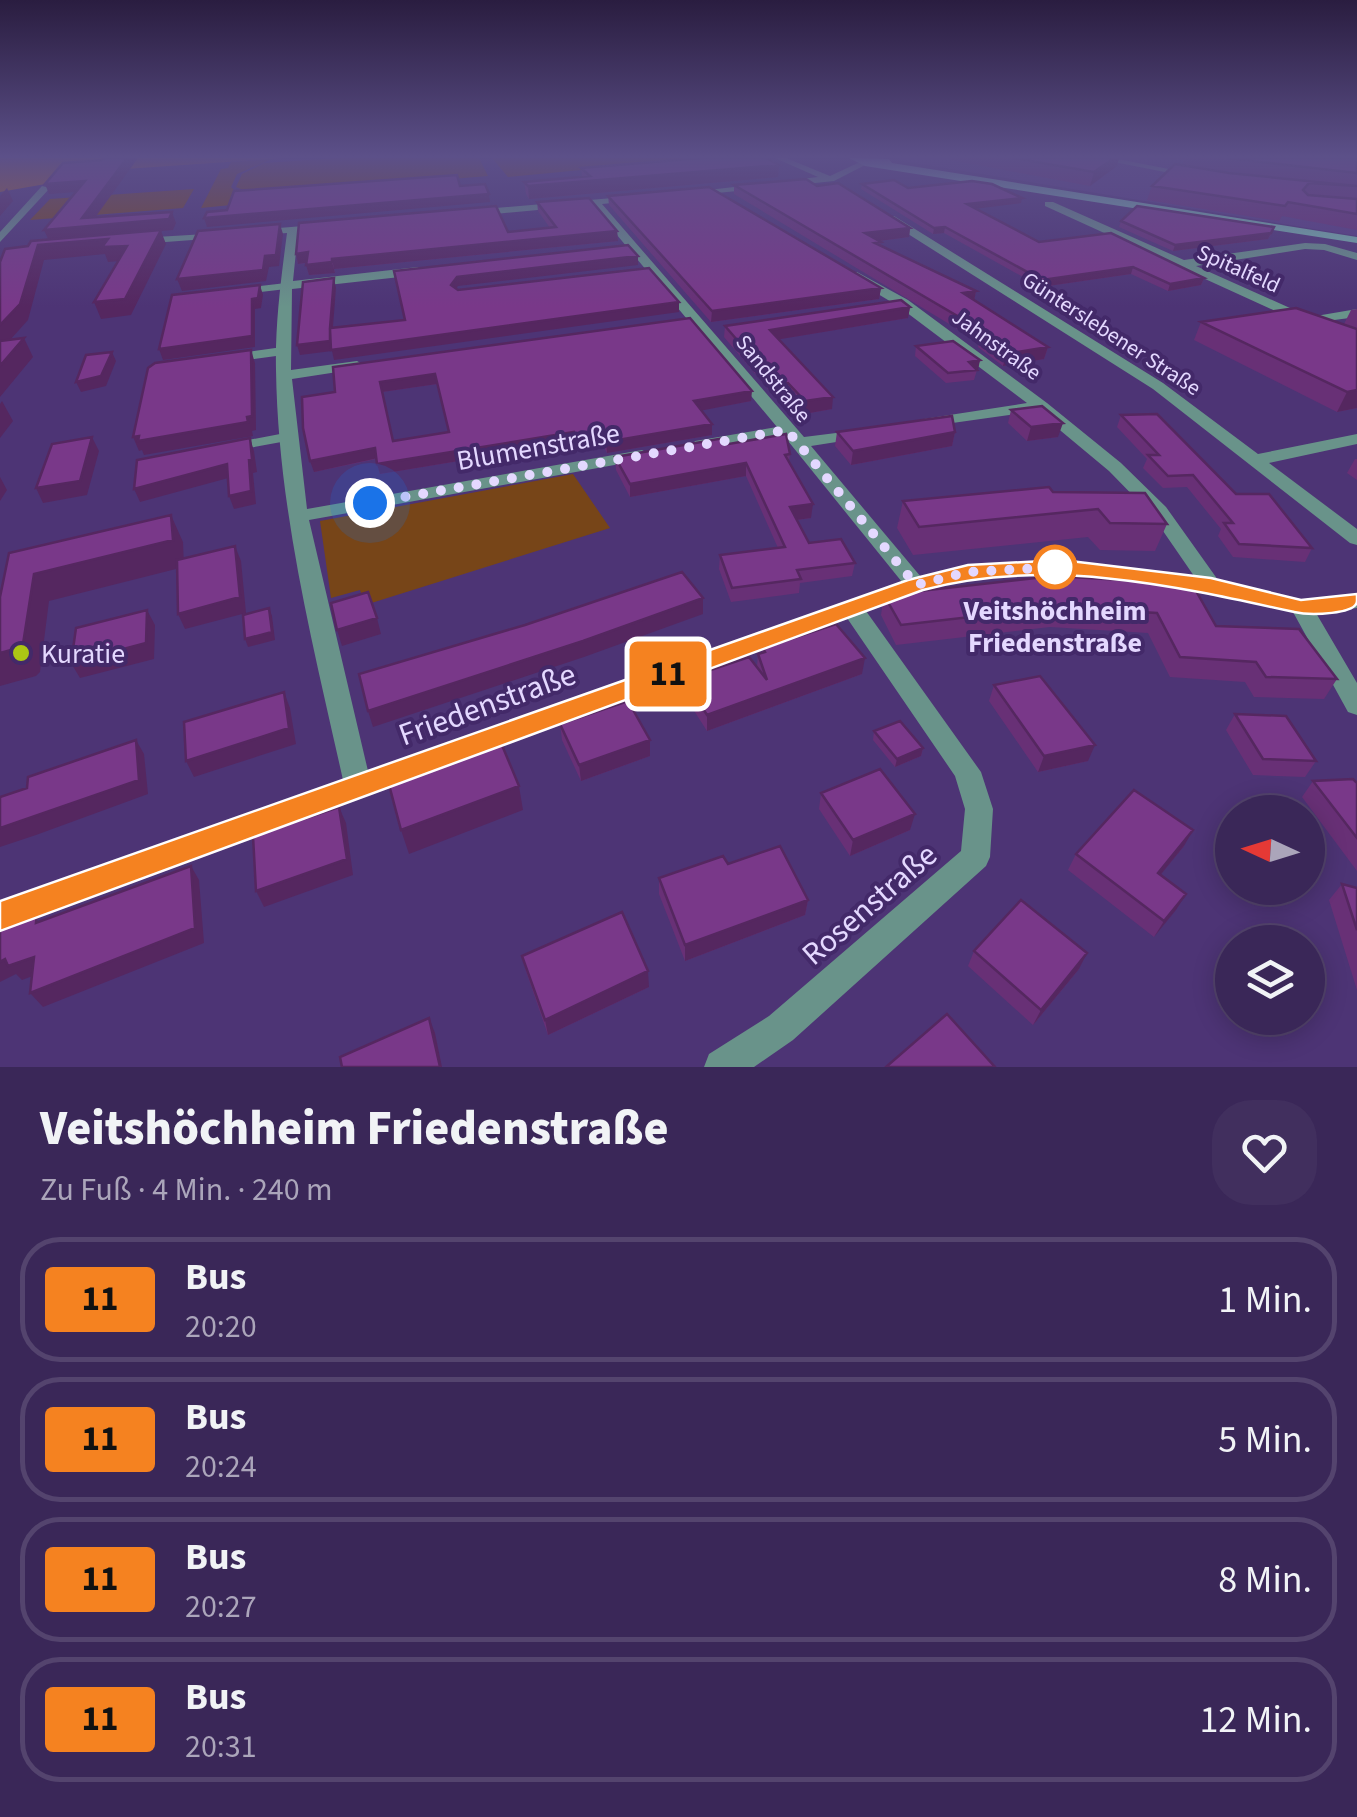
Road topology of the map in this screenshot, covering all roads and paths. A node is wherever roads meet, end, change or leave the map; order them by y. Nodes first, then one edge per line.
1 (25, 208) edge
2 (531, 208) edge
3 (600, 208) edge
4 (875, 208) edge
5 (1057, 208) edge
6 (1166, 208) edge
7 (463, 214) edge
8 (5, 226) edge
9 (331, 226) edge
10 (293, 229) junction
11 (247, 232) edge
12 (228, 234) edge
13 (0, 239) edge
14 (1357, 240) edge
15 (133, 242) edge
16 (634, 246) junction
17 (614, 248) edge
18 (1357, 257) edge
19 (837, 264) edge
20 (1182, 264) junction
21 (440, 268) edge
22 (654, 270) junction
23 (634, 272) edge
24 (286, 286) junction
25 (247, 290) edge
26 (903, 303) junction
27 (883, 306) edge
28 (1357, 313) edge
29 (676, 321) edge
30 (1309, 321) junction
31 (702, 324) junction
32 (727, 328) edge
33 (1341, 336) edge
34 (283, 351) junction
35 (226, 359) edge
36 (382, 362) edge
37 (284, 375) junction
38 (1042, 406) junction
39 (911, 426) edge
40 (874, 432) edge
41 (793, 436) junction
42 (286, 437) junction
43 (1357, 440) edge
44 (228, 448) edge
45 (1257, 460) junction
46 (299, 516) junction
47 (1357, 540) edge
48 (1211, 584) junction
49 (916, 585) junction
50 (1357, 601) edge
51 (1301, 607) junction
52 (852, 608) junction
53 (1357, 705) edge
54 (358, 785) junction
55 (0, 916) edge
56 (722, 1067) edge

1 - 8 street
2 - 7 street
3 - 16 street, Sandstraße
4 - 45 street, Günterslebener Straße
5 - 20 street, Spitalfeld
6 - 14 street
8 - 13 street
9 - 10 street
10 - 11 street
10 - 24 street
12 - 15 street
16 - 17 street
16 - 22 street, Sandstraße
18 - 20 street
19 - 26 street, Jahnstraße
20 - 30 street, Spitalfeld
21 - 24 street
22 - 23 lane
22 - 31 street, Sandstraße
24 - 25 lane
24 - 34 street
26 - 27 street
26 - 38 street, Jahnstraße
28 - 30 street
29 - 31 street
30 - 33 street, Spitalfeld
31 - 32 street
31 - 41 street, Sandstraße
34 - 35 lane
34 - 37 street
36 - 37 street
37 - 42 street
38 - 39 street
38 - 48 street, Jahnstraße
40 - 41 street, Blumenstraße
41 - 46 street, Blumenstraße
41 - 49 street, Sandstraße
42 - 44 lane
42 - 46 street
43 - 45 street
45 - 47 street, Günterslebener Straße
46 - 54 street
48 - 49 street, Friedenstraße
48 - 51 street, Friedenstraße
49 - 52 street, Friedenstraße
50 - 51 street, Friedenstraße
51 - 53 street
52 - 54 street, Friedenstraße
52 - 56 street, Rosenstraße
54 - 55 street, Friedenstraße

